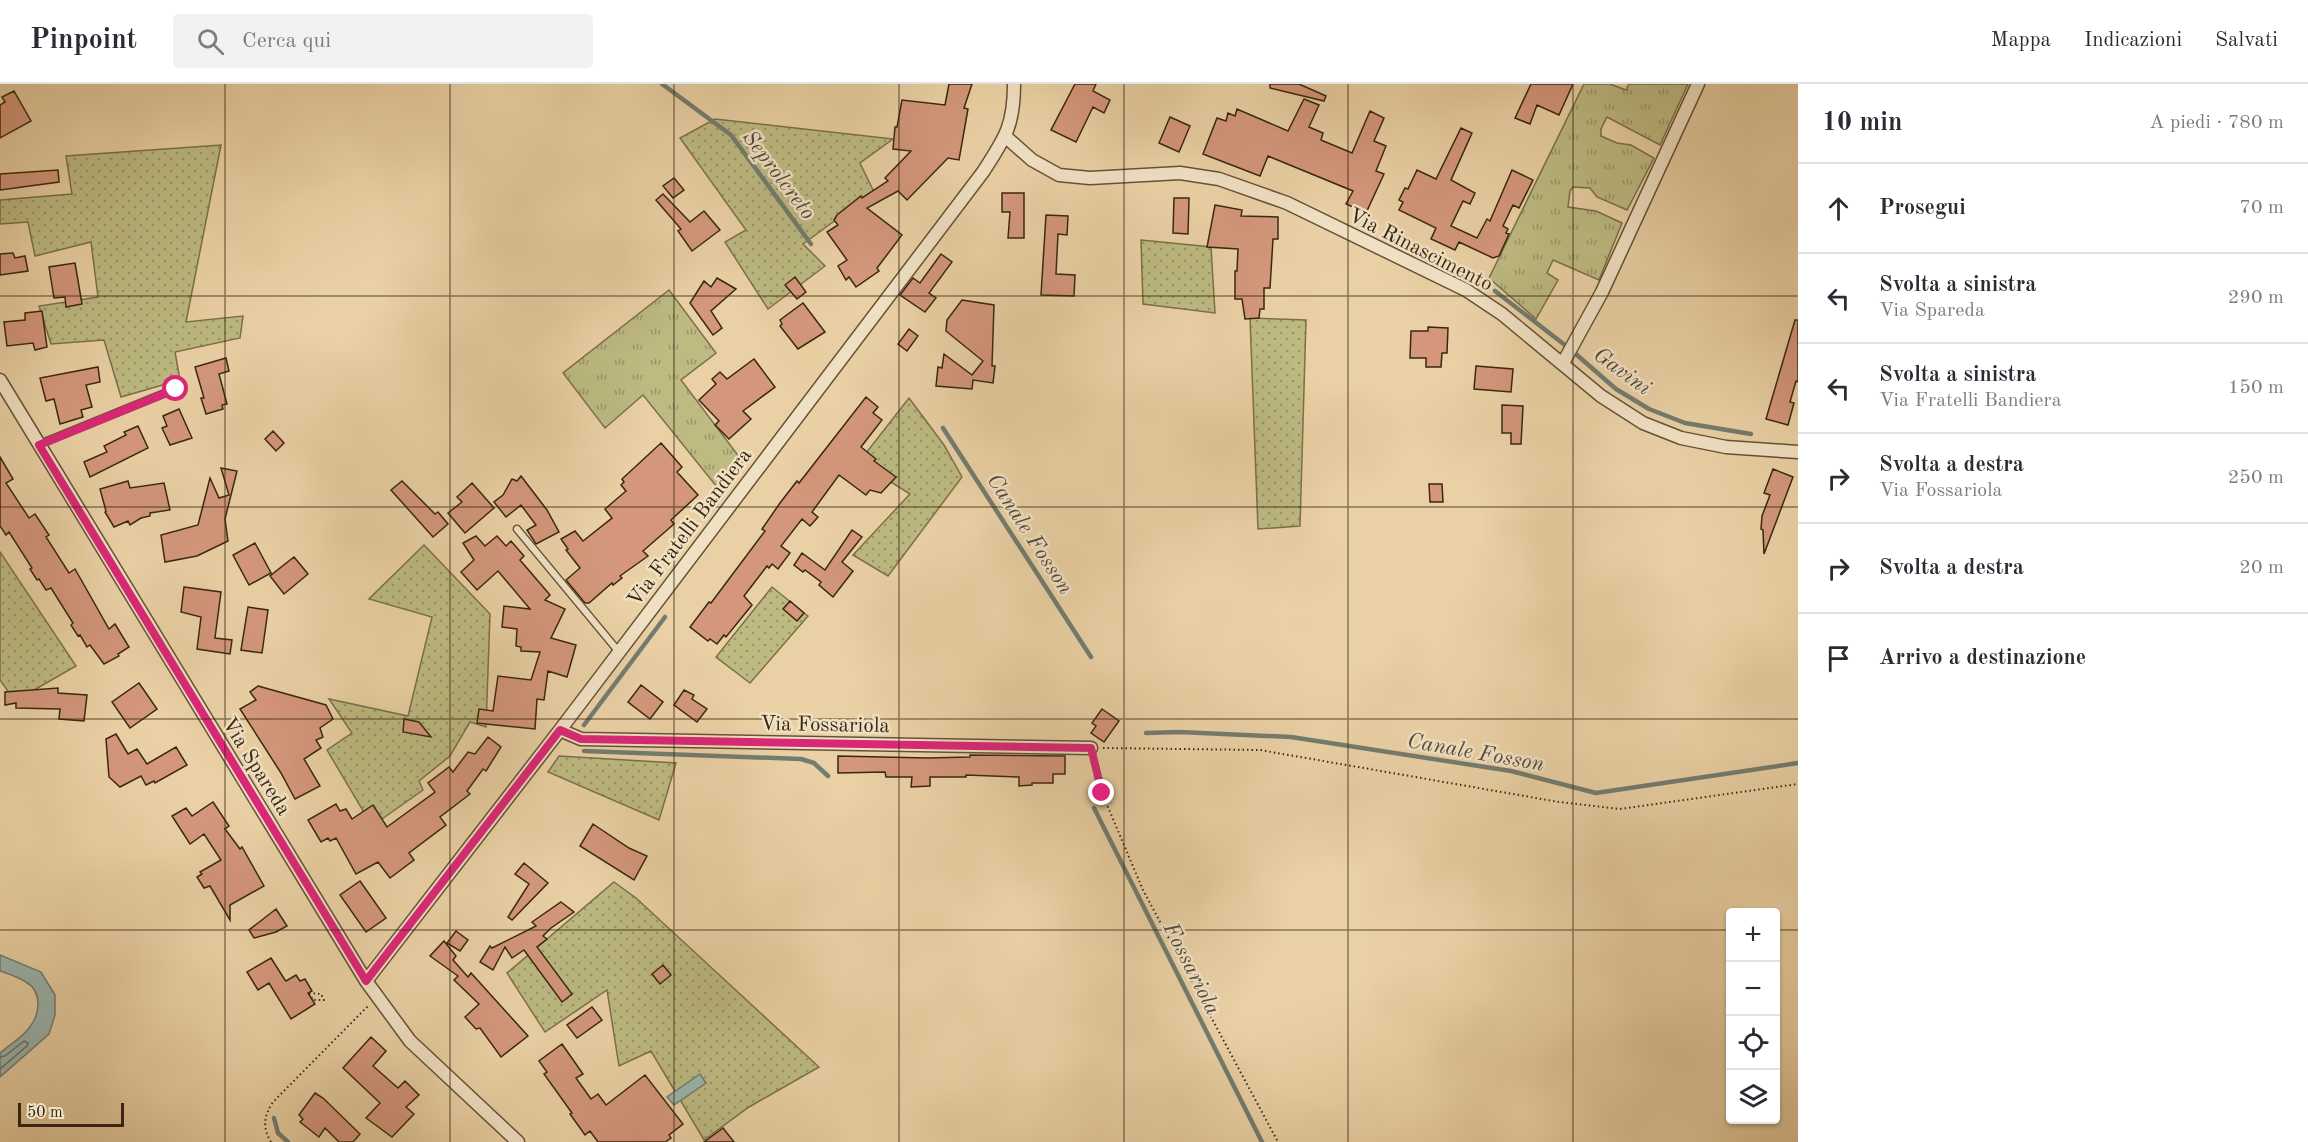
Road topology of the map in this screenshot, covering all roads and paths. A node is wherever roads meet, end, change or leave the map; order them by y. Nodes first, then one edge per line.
1 (1014, 84) edge
2 (1698, 84) edge
3 (1006, 137) junction
4 (1563, 363) junction
5 (0, 380) edge
6 (176, 389) dead end
7 (39, 445) junction
8 (1798, 452) edge
9 (517, 529) dead end
10 (619, 652) junction
11 (560, 730) junction
12 (1091, 748) junction
13 (1798, 784) edge
14 (366, 981) junction
15 (378, 997) junction
16 (324, 1000) joint
17 (271, 1142) edge
18 (518, 1142) edge
19 (1278, 1142) edge

1 - 3 street, Via Fratelli Bandiera
2 - 4 street
3 - 4 street, Via Rinascimento
3 - 10 street, Via Fratelli Bandiera
4 - 8 street, Via Rinascimento
5 - 7 street, Via Spareda
6 - 7 lane
7 - 14 street, Via Spareda
9 - 10 lane
10 - 11 street, Via Fratelli Bandiera
11 - 12 street, Via Fossariola
11 - 14 street, Via Fratelli Bandiera
12 - 13 path
12 - 19 path
14 - 15 street, Via Spareda
15 - 17 path
15 - 18 street, Via Spareda
16 - 16 path

